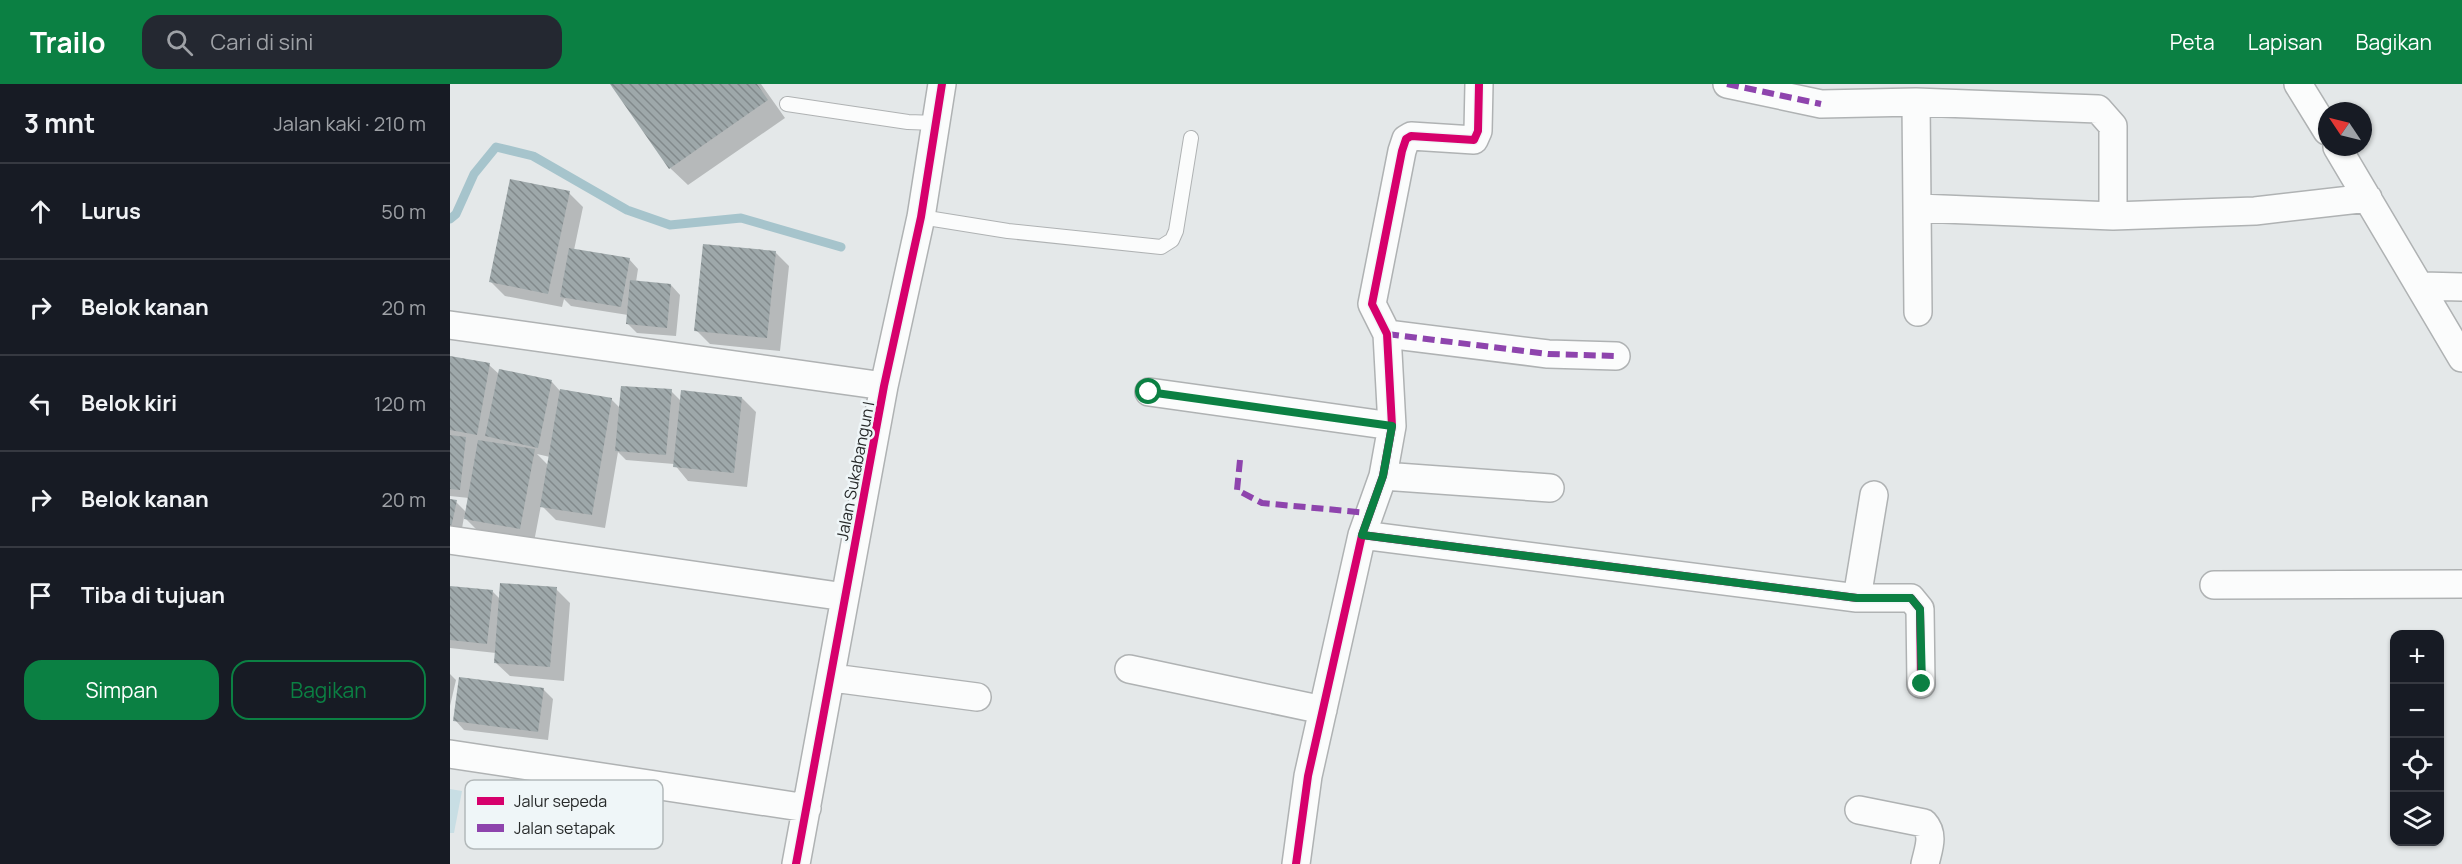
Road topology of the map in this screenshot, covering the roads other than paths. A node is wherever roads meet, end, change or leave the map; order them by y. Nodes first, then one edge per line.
1 (942, 84) edge
2 (1479, 84) edge
3 (2298, 84) edge
4 (1732, 85) edge
5 (1916, 102) junction
6 (787, 104) dead end
7 (2318, 116) edge
8 (926, 123) junction
9 (1191, 138) dead end
10 (2342, 156) edge
11 (2368, 198) junction
12 (1919, 208) junction
13 (2113, 216) junction
14 (926, 218) junction
15 (2422, 286) junction
16 (2462, 287) edge
17 (1918, 312) dead end
18 (450, 325) edge
19 (1387, 334) junction
20 (1616, 356) dead end
21 (2462, 358) edge
22 (885, 386) junction
23 (1149, 392) dead end
24 (1392, 426) junction
25 (1383, 476) junction
26 (1550, 488) dead end
27 (1874, 495) dead end
28 (1362, 535) junction
29 (450, 540) edge
30 (2462, 584) edge
31 (2214, 585) dead end
32 (845, 597) junction
33 (1857, 598) junction
34 (1129, 669) dead end
35 (832, 678) junction
36 (1922, 684) dead end
37 (977, 697) dead end
38 (1323, 710) junction
39 (450, 754) edge
40 (622, 780) edge
41 (663, 786) edge
42 (807, 808) junction
43 (1859, 810) dead end
44 (796, 864) edge
45 (1296, 864) edge
46 (1925, 864) edge

1 - 8 street, Jalan Sukabangun I
2 - 19 street
3 - 7 street
4 - 5 street
5 - 12 street
5 - 13 street
6 - 8 lane
8 - 14 street, Jalan Sukabangun I
9 - 14 lane
10 - 11 street
11 - 13 street
11 - 15 street
12 - 13 street
12 - 17 street
14 - 22 street, Jalan Sukabangun I
15 - 16 street
15 - 21 street
18 - 22 street
19 - 20 street
19 - 24 street
22 - 32 street, Jalan Sukabangun I
23 - 24 street
24 - 25 street
25 - 26 street
25 - 28 street
27 - 33 street
28 - 33 street
28 - 38 street
29 - 32 street
30 - 31 street
32 - 35 street, Jalan Sukabangun I
33 - 36 street
34 - 38 street
35 - 37 street
35 - 42 street, Jalan Sukabangun I
38 - 45 street
39 - 40 street
41 - 42 street
42 - 44 street, Jalan Sukabangun I
43 - 46 street

